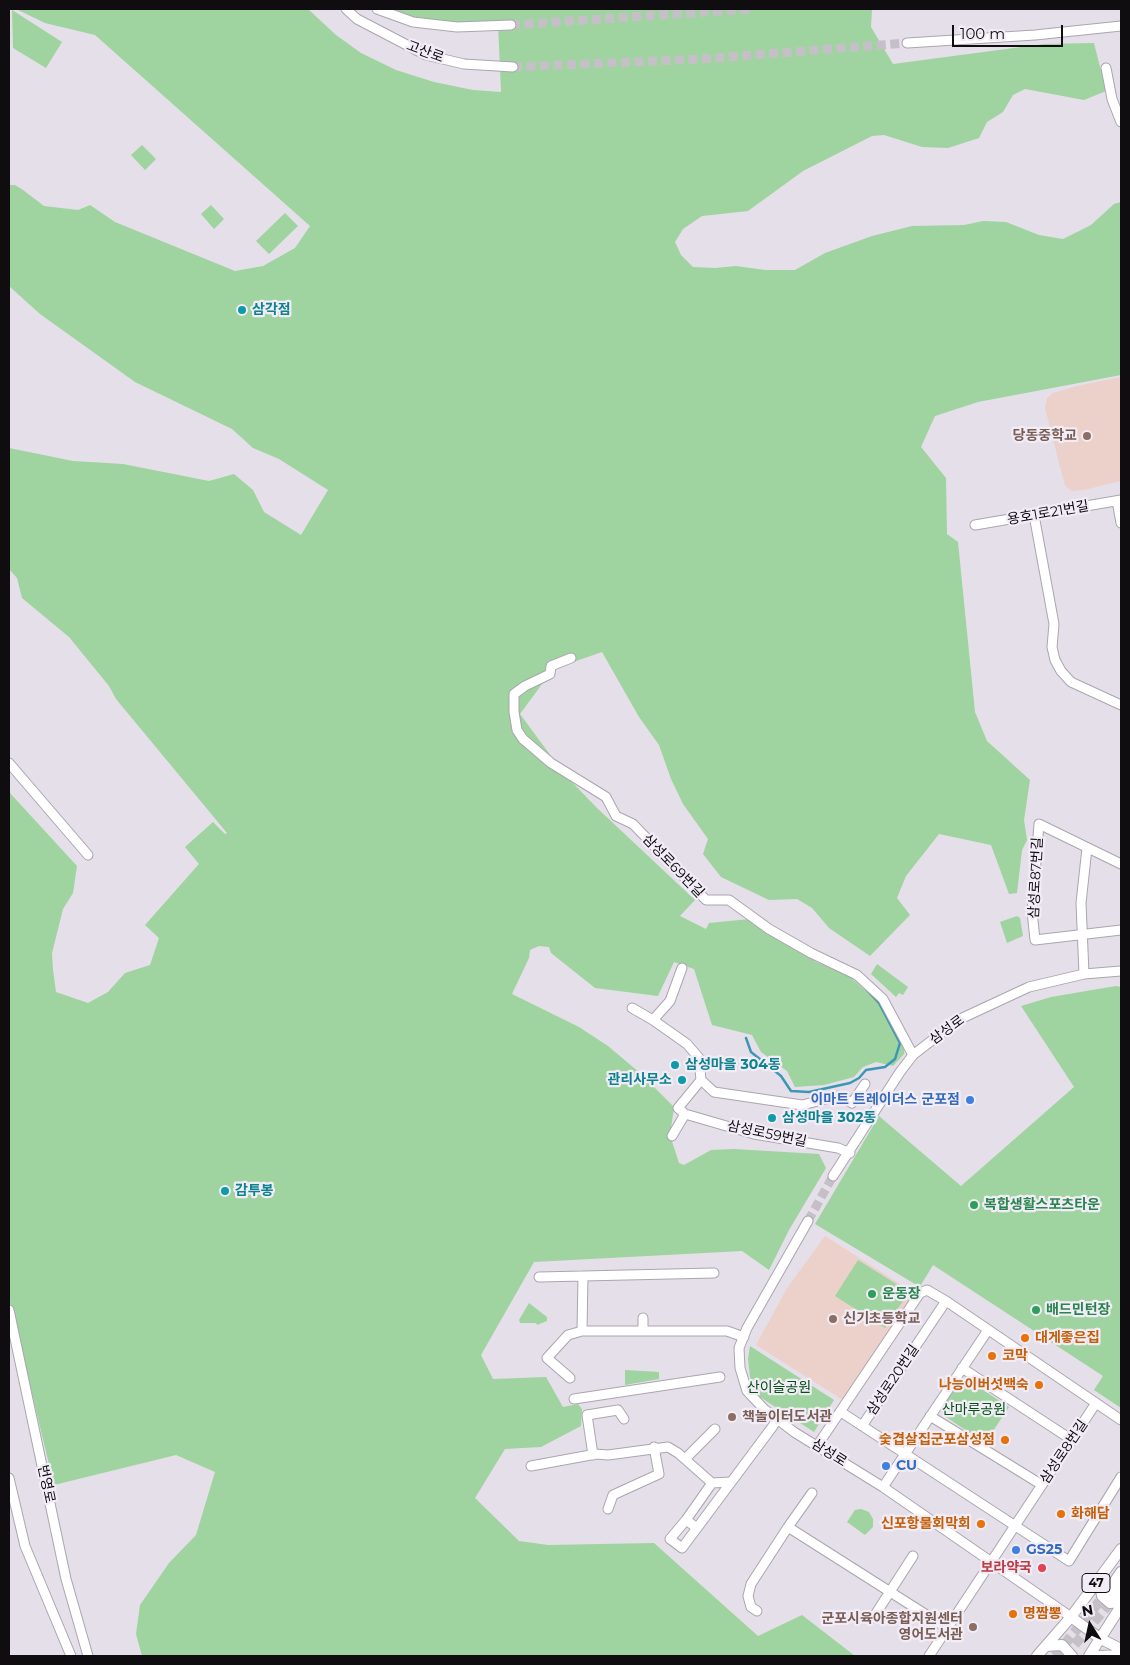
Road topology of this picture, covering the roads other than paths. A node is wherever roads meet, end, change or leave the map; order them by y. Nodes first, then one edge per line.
1 (346, 9) edge
2 (377, 9) edge
3 (511, 25) tunnel mouth
4 (1121, 26) edge
5 (907, 43) tunnel mouth
6 (513, 67) tunnel mouth
7 (1106, 68) dead end
8 (1121, 97) edge
9 (1112, 99) junction
10 (1121, 122) edge
11 (1119, 501) edge
12 (1034, 515) junction
13 (1121, 523) edge
14 (975, 525) dead end
15 (571, 658) dead end
16 (1121, 705) edge
17 (9, 763) edge
18 (1088, 848) junction
19 (88, 855) dead end
20 (1121, 864) edge
21 (1121, 930) edge
22 (1080, 934) junction
23 (682, 968) dead end
24 (1121, 971) edge
25 (1084, 974) junction
26 (632, 1008) dead end
27 (654, 1020) junction
28 (913, 1055) junction
29 (701, 1080) junction
30 (865, 1084) dead end
31 (681, 1111) junction
32 (672, 1136) dead end
33 (850, 1153) junction
34 (834, 1176) tunnel mouth
35 (808, 1221) tunnel mouth
36 (714, 1273) dead end
37 (584, 1276) junction
38 (539, 1277) dead end
39 (946, 1301) junction
40 (9, 1310) edge
41 (643, 1318) dead end
42 (988, 1330) junction
43 (582, 1331) junction
44 (643, 1331) junction
45 (744, 1337) junction
46 (962, 1368) junction
47 (720, 1377) dead end
48 (570, 1378) dead end
49 (574, 1399) dead end
50 (1096, 1403) junction
51 (841, 1412) junction
52 (930, 1416) junction
53 (624, 1419) dead end
54 (778, 1420) junction
55 (1121, 1420) edge
56 (862, 1426) junction
57 (715, 1429) dead end
58 (1072, 1440) junction
59 (817, 1446) junction
60 (654, 1447) junction
61 (905, 1454) junction
62 (593, 1455) junction
63 (685, 1459) junction
64 (531, 1466) dead end
65 (1121, 1477) edge
66 (9, 1478) edge
67 (731, 1482) junction
68 (712, 1483) junction
69 (1042, 1485) junction
70 (883, 1487) junction
71 (812, 1493) dead end
72 (608, 1509) dead end
73 (686, 1520) junction
74 (788, 1526) junction
75 (1015, 1526) junction
76 (697, 1528) junction
77 (1121, 1549) edge
78 (913, 1556) dead end
79 (990, 1562) junction
80 (1121, 1572) edge
81 (1099, 1579) junction
82 (1121, 1587) edge
83 (890, 1592) junction
84 (1117, 1601) edge
85 (756, 1611) dead end
86 (1071, 1617) junction
87 (873, 1618) dead end
88 (1121, 1626) edge
89 (947, 1628) junction
90 (1102, 1639) junction
91 (1046, 1646) junction
92 (1121, 1649) edge
93 (71, 1656) edge
94 (88, 1656) edge
95 (929, 1656) edge
96 (1037, 1656) edge
97 (1072, 1656) edge
98 (1089, 1656) edge
99 (1099, 1656) edge
100 (1121, 1656) edge

1 - 6 street, 고산로
2 - 3 street, 고산로
4 - 5 street
7 - 9 street
8 - 9 street
9 - 10 street
11 - 12 street, 용호1로21번길
11 - 13 street
12 - 14 street, 용호1로21번길
12 - 16 street
15 - 28 street, 삼성로69번길
17 - 19 street
18 - 20 street, 삼성로87번길
18 - 22 street
18 - 22 street, 삼성로87번길
21 - 22 street, 삼성로87번길
22 - 25 street
23 - 27 street
24 - 25 street, 삼성로
25 - 28 street, 삼성로
26 - 27 street
27 - 29 street
28 - 33 street, 삼성로
29 - 30 street
29 - 31 street
31 - 32 street
31 - 33 street, 삼성로59번길
33 - 34 street, 삼성로
35 - 45 street, 삼성로
36 - 37 street
37 - 38 street
37 - 43 street
39 - 42 street
39 - 51 street
39 - 56 street, 삼성로20번길
40 - 94 street, 번영로
41 - 44 street
42 - 46 street
42 - 50 street
43 - 44 street
43 - 48 street
44 - 45 street
45 - 54 street, 삼성로
46 - 52 street
46 - 58 street
47 - 49 street
50 - 55 street
50 - 58 street, 삼성로8번길
51 - 56 street, 삼성로20번길
51 - 59 street
52 - 61 street
52 - 69 street
53 - 62 street
54 - 59 street, 삼성로
54 - 67 street
56 - 61 street, 삼성로20번길
57 - 63 street
58 - 69 street, 삼성로8번길
59 - 70 street, 삼성로
60 - 62 street
60 - 63 street
60 - 72 street
61 - 70 street
61 - 75 street, 삼성로20번길
62 - 64 street
63 - 68 street
65 - 75 street
66 - 93 street
67 - 68 street
67 - 76 street
68 - 73 street
69 - 75 street, 삼성로8번길
70 - 79 street, 삼성로
71 - 74 street
73 - 76 street
73 - 76 street
74 - 83 street
74 - 85 street
75 - 79 street, 삼성로8번길
77 - 81 main road, 47
78 - 83 street
79 - 86 street, 삼성로
79 - 89 street, 삼성로8번길
80 - 84 main road, 47
81 - 84 main road
81 - 86 main road, 47
82 - 84 main road, 47
83 - 87 street
83 - 89 street
84 - 88 main road
84 - 90 main road, 47
86 - 90 main road
86 - 91 main road, 47
89 - 95 street, 삼성로8번길
90 - 92 main road
90 - 98 main road, 47
91 - 96 main road, 47
91 - 97 main road
99 - 100 main road

